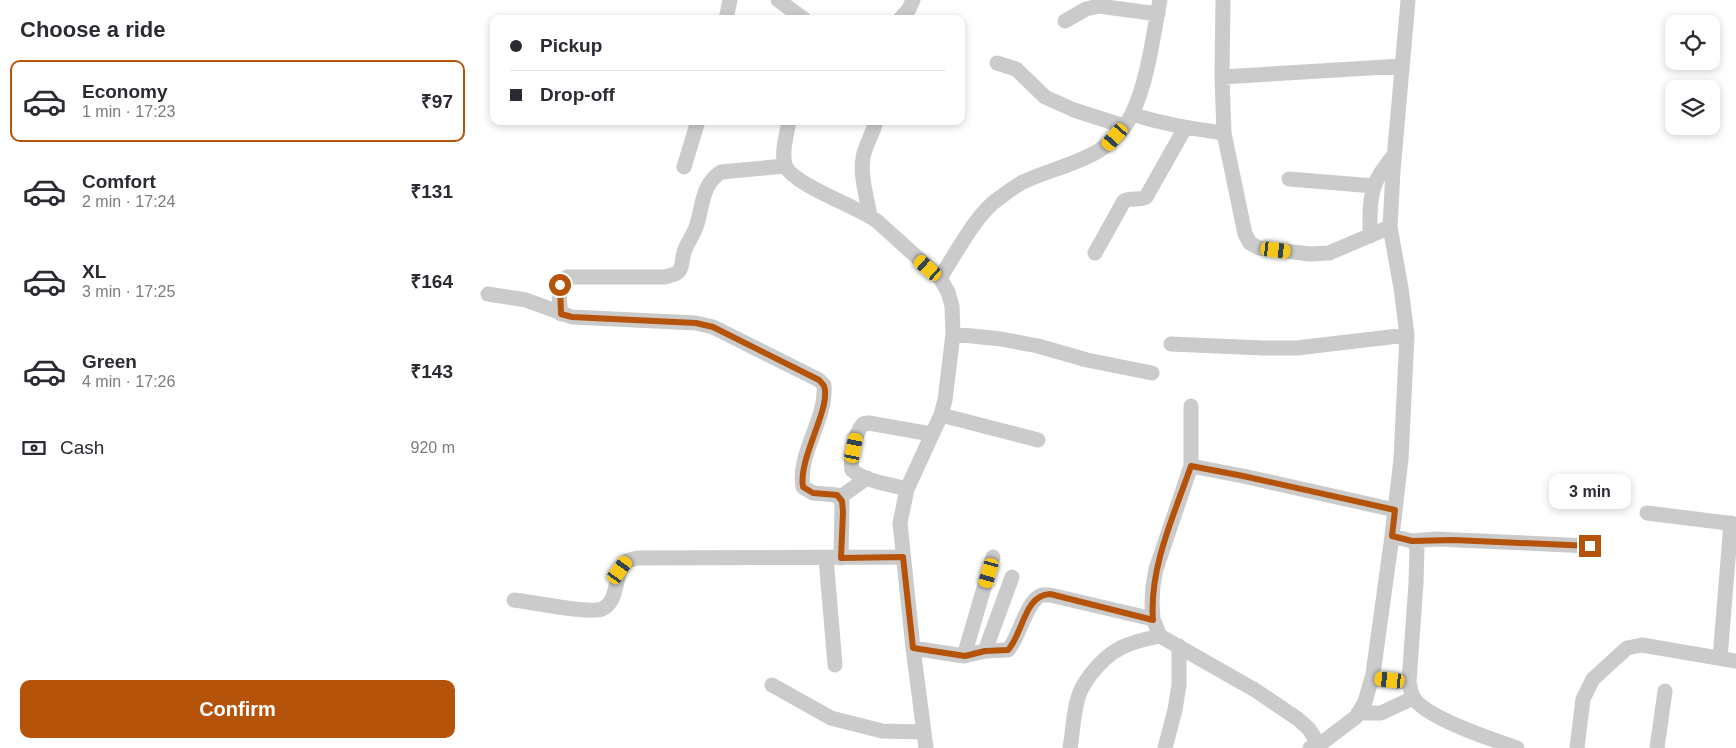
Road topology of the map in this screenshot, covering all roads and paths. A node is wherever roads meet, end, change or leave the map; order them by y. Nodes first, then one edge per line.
1 (730, 0) edge
2 (778, 0) edge
3 (913, 0) edge
4 (1223, 0) edge
5 (1408, 0) edge
6 (1159, 7) edge
7 (727, 15) edge
8 (799, 15) edge
9 (904, 15) edge
10 (1065, 21) dead end
11 (997, 63) dead end
12 (1402, 66) junction
13 (1222, 77) junction
14 (1128, 120) junction
15 (696, 125) edge
16 (788, 125) edge
17 (874, 125) edge
18 (1185, 128) junction
19 (1224, 133) junction
20 (1395, 154) junction
21 (785, 166) junction
22 (684, 167) dead end
23 (1289, 179) dead end
24 (1374, 186) junction
25 (870, 216) junction
26 (1390, 227) junction
27 (1370, 236) junction
28 (1095, 253) dead end
29 (940, 278) junction
30 (488, 294) dead end
31 (561, 314) junction
32 (953, 334) junction
33 (1407, 335) junction
34 (1171, 344) dead end
35 (1152, 373) dead end
36 (1191, 406) dead end
37 (941, 415) junction
38 (931, 434) junction
39 (1038, 440) dead end
40 (1191, 466) junction
41 (867, 478) junction
42 (907, 489) junction
43 (839, 498) junction
44 (1395, 510) junction
45 (1647, 513) dead end
46 (1733, 523) edge
47 (1392, 536) junction
48 (1412, 541) junction
49 (1590, 546) dead end
50 (903, 557) junction
51 (993, 557) dead end
52 (833, 558) junction
53 (1011, 577) dead end
54 (514, 600) dead end
55 (1153, 620) junction
56 (1160, 636) junction
57 (1179, 646) junction
58 (913, 648) junction
59 (985, 651) junction
60 (965, 656) junction
61 (1720, 658) junction
62 (1736, 661) edge
63 (835, 665) dead end
64 (1372, 679) junction
65 (1409, 682) junction
66 (772, 685) dead end
67 (1665, 691) dead end
68 (1413, 698) junction
69 (1358, 713) junction
70 (924, 732) junction
71 (1314, 746) edge
72 (926, 748) edge
73 (1070, 748) edge
74 (1165, 748) edge
75 (1517, 748) edge
76 (1577, 748) edge
77 (1657, 748) edge

1 - 7 street
2 - 8 street
3 - 9 street
4 - 13 street
5 - 12 street
6 - 10 street
6 - 14 street
11 - 14 street
12 - 13 street
12 - 20 street
13 - 19 street
14 - 18 street
14 - 29 street
15 - 22 street
16 - 21 street
17 - 25 street
18 - 19 street
18 - 28 street
19 - 27 street
20 - 24 street
20 - 26 street
21 - 25 street
21 - 31 street
23 - 24 street
24 - 27 street
25 - 29 street
26 - 27 street
26 - 33 street
29 - 32 street
30 - 31 street
31 - 43 street
32 - 35 street
32 - 37 street
33 - 34 street
33 - 44 street
36 - 40 street
37 - 38 street
37 - 39 street
38 - 41 street
38 - 42 street
40 - 44 street
40 - 55 street
41 - 42 street
41 - 43 street
42 - 50 street
43 - 52 street
44 - 47 street
45 - 46 street
46 - 61 street
47 - 48 street
47 - 64 street
48 - 49 street
48 - 65 street
50 - 52 street
50 - 58 street
51 - 60 street
52 - 54 street
52 - 63 street
53 - 59 street
55 - 56 street
55 - 59 street
56 - 57 street
56 - 73 street
57 - 71 street
57 - 74 street
58 - 60 street
58 - 70 street
59 - 60 street
61 - 62 street
61 - 76 street
64 - 65 street
64 - 69 street
65 - 68 street
66 - 70 street
67 - 77 street
68 - 69 street
68 - 75 street
69 - 71 street
70 - 72 street

